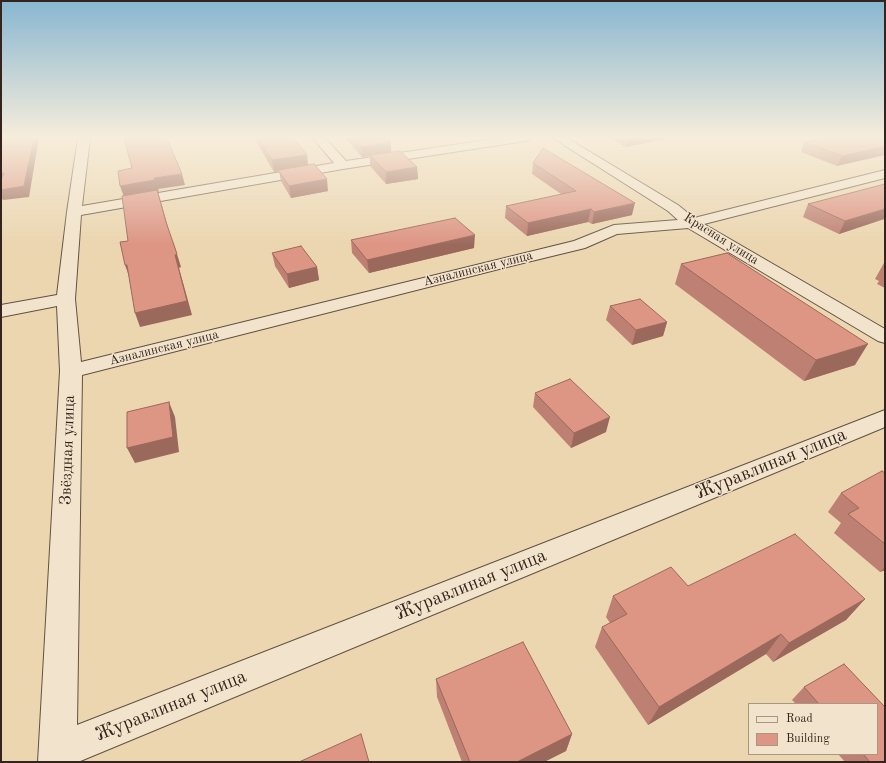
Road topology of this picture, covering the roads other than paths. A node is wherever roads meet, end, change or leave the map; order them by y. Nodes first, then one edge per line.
1 (79, 174) edge
2 (295, 174) edge
3 (617, 174) edge
4 (885, 174) edge
5 (74, 212) junction
6 (690, 223) junction
7 (66, 299) junction
8 (1, 311) edge
9 (885, 337) edge
10 (71, 371) junction
11 (885, 418) edge
12 (57, 757) edge

1 - 5 street, Звёздная улица
2 - 5 street
3 - 6 street, Красная улица
4 - 6 street, Азналинская улица
5 - 7 street, Звёздная улица
6 - 9 street, Красная улица
6 - 10 street, Азналинская улица
7 - 8 street
7 - 10 street, Звёздная улица
10 - 12 street, Звёздная улица
11 - 12 street, Журавлиная улица

